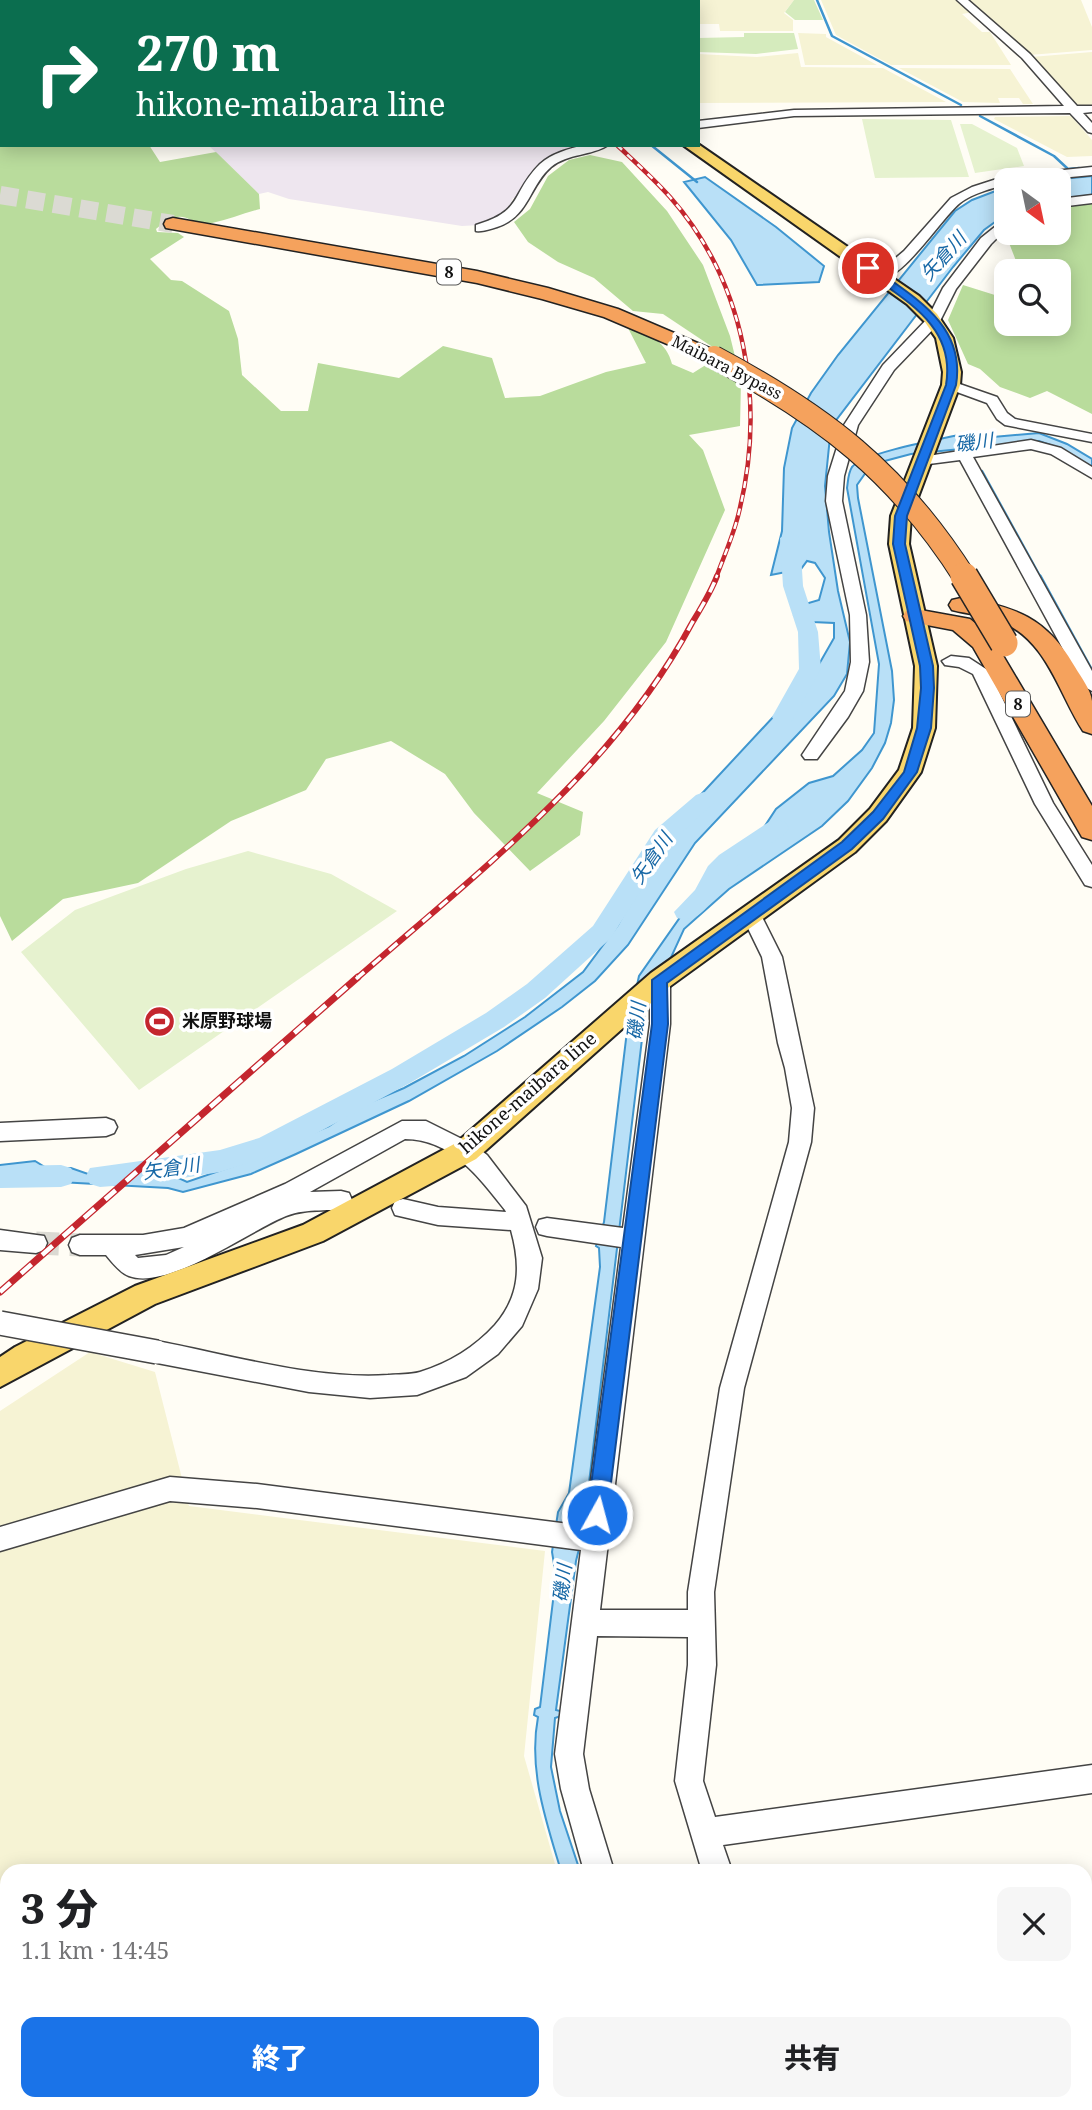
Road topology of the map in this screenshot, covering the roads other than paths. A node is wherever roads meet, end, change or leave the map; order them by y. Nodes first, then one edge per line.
1 (962, 0) edge
2 (1092, 109) edge
3 (1074, 111) junction
4 (835, 112) junction
5 (700, 124) edge
6 (700, 124) edge
7 (1092, 130) edge
8 (594, 147) edge
9 (693, 147) edge
10 (1092, 171) edge
11 (1071, 173) edge
12 (994, 184) edge
13 (1092, 199) edge
14 (1071, 202) edge
15 (173, 224) tunnel mouth
16 (480, 228) dead end
17 (994, 233) edge
18 (883, 279) junction
19 (932, 317) junction
20 (951, 385) junction
21 (1092, 438) edge
22 (924, 452) junction
23 (964, 454) junction
24 (1092, 473) edge
25 (914, 609) junction
26 (951, 661) dead end
27 (1092, 686) edge
28 (1092, 724) edge
29 (811, 755) dead end
30 (1092, 796) edge
31 (1092, 830) edge
32 (1092, 880) edge
33 (752, 915) junction
34 (660, 980) junction
35 (106, 1127) dead end
36 (0, 1132) edge
37 (466, 1151) junction
38 (341, 1200) dead end
39 (403, 1208) dead end
40 (508, 1222) dead end
41 (547, 1227) dead end
42 (628, 1238) junction
43 (0, 1240) edge
44 (36, 1243) tunnel mouth
45 (80, 1244) tunnel mouth
46 (113, 1246) junction
47 (0, 1323) edge
48 (0, 1374) edge
49 (590, 1538) junction
50 (0, 1539) edge
51 (586, 1624) junction
52 (702, 1624) junction
53 (1092, 1779) edge
54 (703, 1833) junction
55 (597, 1864) edge
56 (714, 1864) edge

1 - 3 street
2 - 3 street
3 - 4 street
3 - 7 street
4 - 5 street
4 - 6 street
8 - 16 street
9 - 18 main road, hikone-maibara line
10 - 11 street
12 - 18 street
13 - 14 street
15 - 30 highway, Maibara Bypass / 8, bridge
17 - 19 street
18 - 19 main road, hikone-maibara line
19 - 20 main road, hikone-maibara line
19 - 29 street
20 - 21 street
20 - 22 main road, hikone-maibara line
22 - 23 street
22 - 25 main road, hikone-maibara line
23 - 24 street
23 - 27 street
25 - 28 highway
25 - 31 highway, 8
25 - 33 main road, hikone-maibara line
26 - 32 street
33 - 34 main road, hikone-maibara line
33 - 52 street
34 - 37 main road, hikone-maibara line
34 - 42 street
35 - 36 street
37 - 46 street
37 - 47 street, bridge
37 - 48 main road, hikone-maibara line
38 - 46 street
39 - 40 street
41 - 42 street
42 - 49 street
43 - 44 street
45 - 46 street
49 - 50 street
49 - 51 street
51 - 52 street
51 - 55 street
52 - 54 street
53 - 54 street
54 - 56 street

